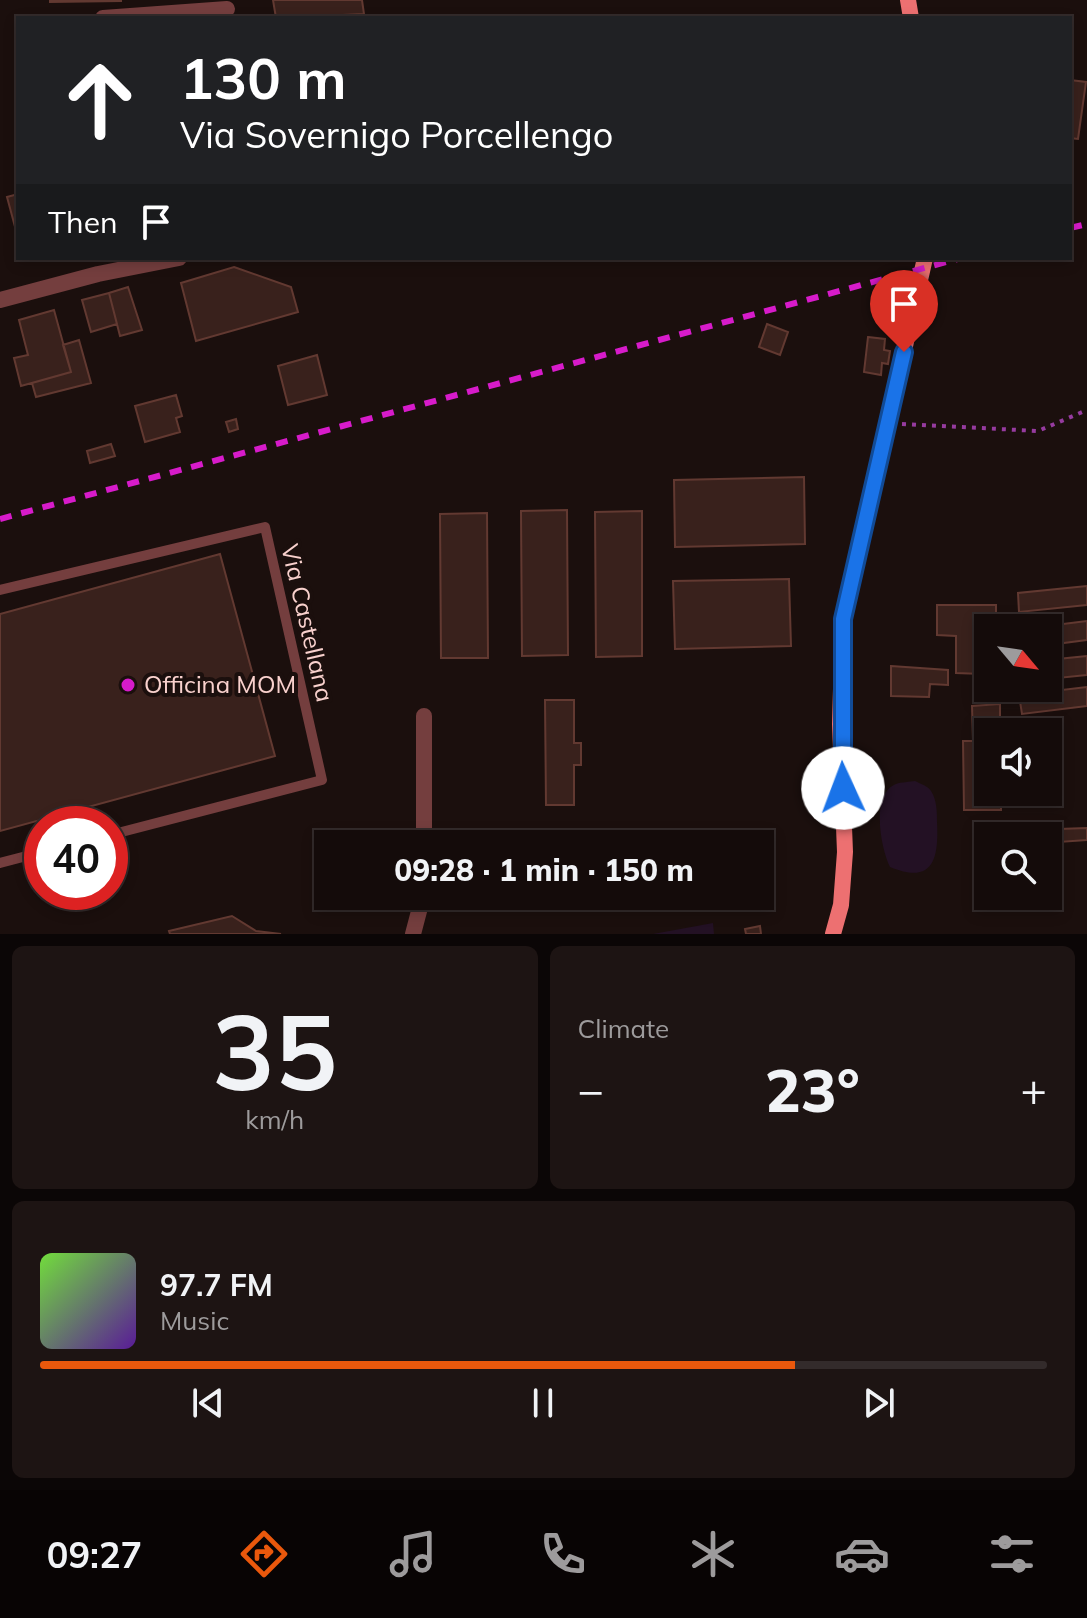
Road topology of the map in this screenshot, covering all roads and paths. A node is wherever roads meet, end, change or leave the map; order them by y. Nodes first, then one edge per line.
1 (227, 9) edge
2 (131, 16) edge
3 (169, 260) edge
4 (925, 260) edge
5 (0, 300) edge
6 (1087, 410) edge
7 (889, 423) junction
8 (0, 590) edge
9 (424, 716) dead end
10 (128, 830) edge
11 (424, 830) edge
12 (24, 857) edge
13 (0, 863) edge
14 (419, 910) edge
15 (413, 934) edge
16 (833, 934) edge

1 - 2 street
3 - 5 street
4 - 7 street
6 - 7 path
7 - 16 street
8 - 10 lane, Via Castellana
9 - 11 street
12 - 13 lane
14 - 15 street

